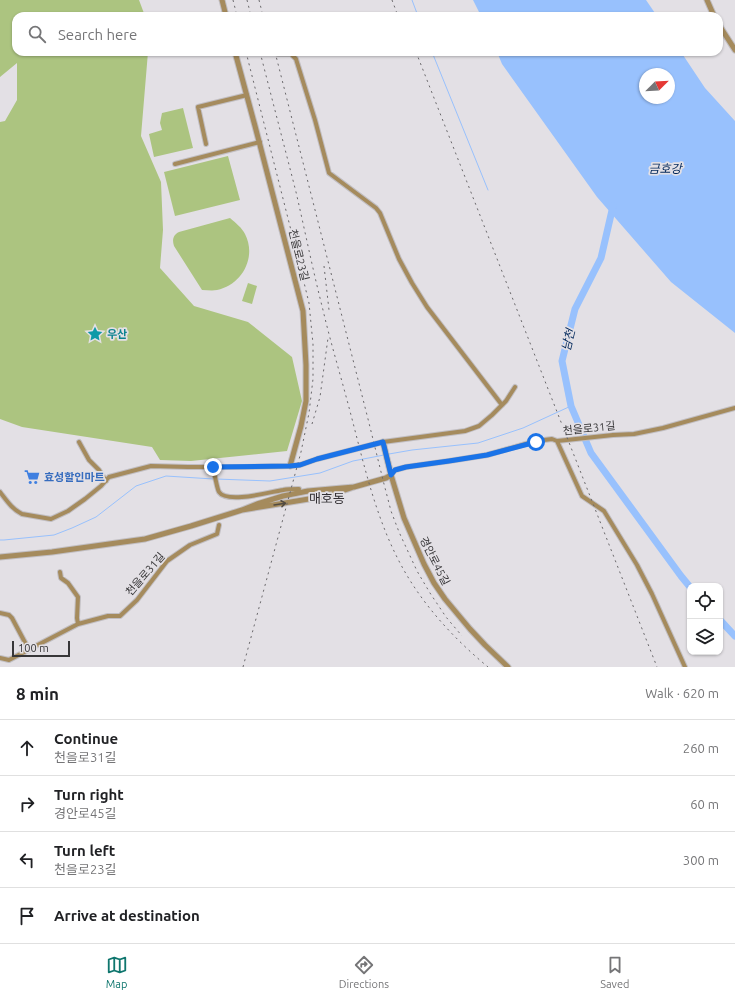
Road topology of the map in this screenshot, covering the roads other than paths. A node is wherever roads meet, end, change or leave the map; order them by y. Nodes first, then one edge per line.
1 (222, 0) edge
2 (707, 0) edge
3 (225, 12) edge
4 (712, 12) edge
5 (723, 31) edge
6 (735, 50) edge
7 (236, 56) edge
8 (293, 56) edge
9 (247, 95) junction
10 (260, 142) junction
11 (206, 144) dead end
12 (175, 164) dead end
13 (515, 387) dead end
14 (502, 404) junction
15 (735, 408) edge
16 (557, 441) junction
17 (79, 442) dead end
18 (384, 444) junction
19 (290, 466) junction
20 (214, 469) junction
21 (391, 475) junction
22 (106, 481) junction
23 (354, 487) junction
24 (299, 489) dead end
25 (1, 495) edge
26 (242, 510) junction
27 (219, 524) dead end
28 (0, 557) edge
29 (60, 572) dead end
30 (0, 613) edge
31 (78, 624) junction
32 (29, 650) junction
33 (0, 658) edge
34 (508, 667) edge
35 (684, 667) edge

1 - 3 street
2 - 4 street
5 - 6 street
7 - 9 street, 천을로23길
8 - 14 street
9 - 10 street, 천을로23길
9 - 11 street
10 - 12 street
10 - 19 street, 천을로23길
13 - 14 street
14 - 18 street
15 - 16 street, 천을로31길
16 - 21 street, 천을로31길
16 - 35 street
17 - 22 street
18 - 19 street
18 - 21 street, 경안로45길
19 - 20 street
20 - 22 street
20 - 24 street
21 - 23 street, 천을로31길
21 - 34 street, 경안로45길
22 - 25 street
26 -> 23 street
23 - 26 street
26 - 28 street
27 - 31 street, 천을로31길
29 - 31 street
30 - 32 street
31 - 32 street, 천을로31길
32 - 33 street, 천을로31길

